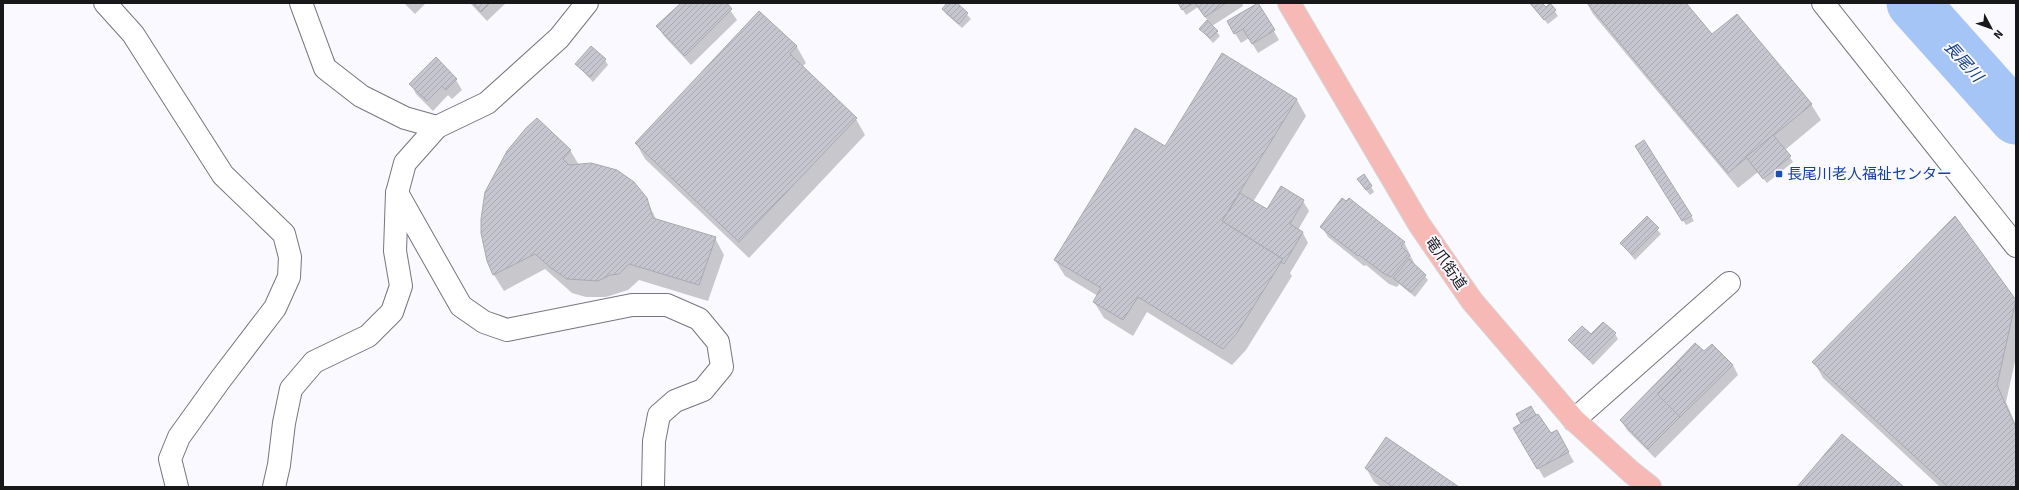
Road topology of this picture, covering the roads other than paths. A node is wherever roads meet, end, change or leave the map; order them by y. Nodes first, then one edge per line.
1 (105, 3) edge
2 (301, 3) edge
3 (587, 3) edge
4 (1289, 3) edge
5 (1823, 3) edge
6 (437, 127) junction
7 (397, 193) junction
8 (2016, 246) edge
9 (1729, 283) dead end
10 (1574, 420) junction
11 (177, 487) edge
12 (274, 487) edge
13 (653, 487) edge
14 (1650, 487) edge

1 - 11 street
2 - 6 street
3 - 6 street
4 - 10 main road, 竜爪街道
5 - 8 street
6 - 7 street
7 - 12 street
7 - 13 street
9 - 10 street
10 - 14 main road, 竜爪街道

